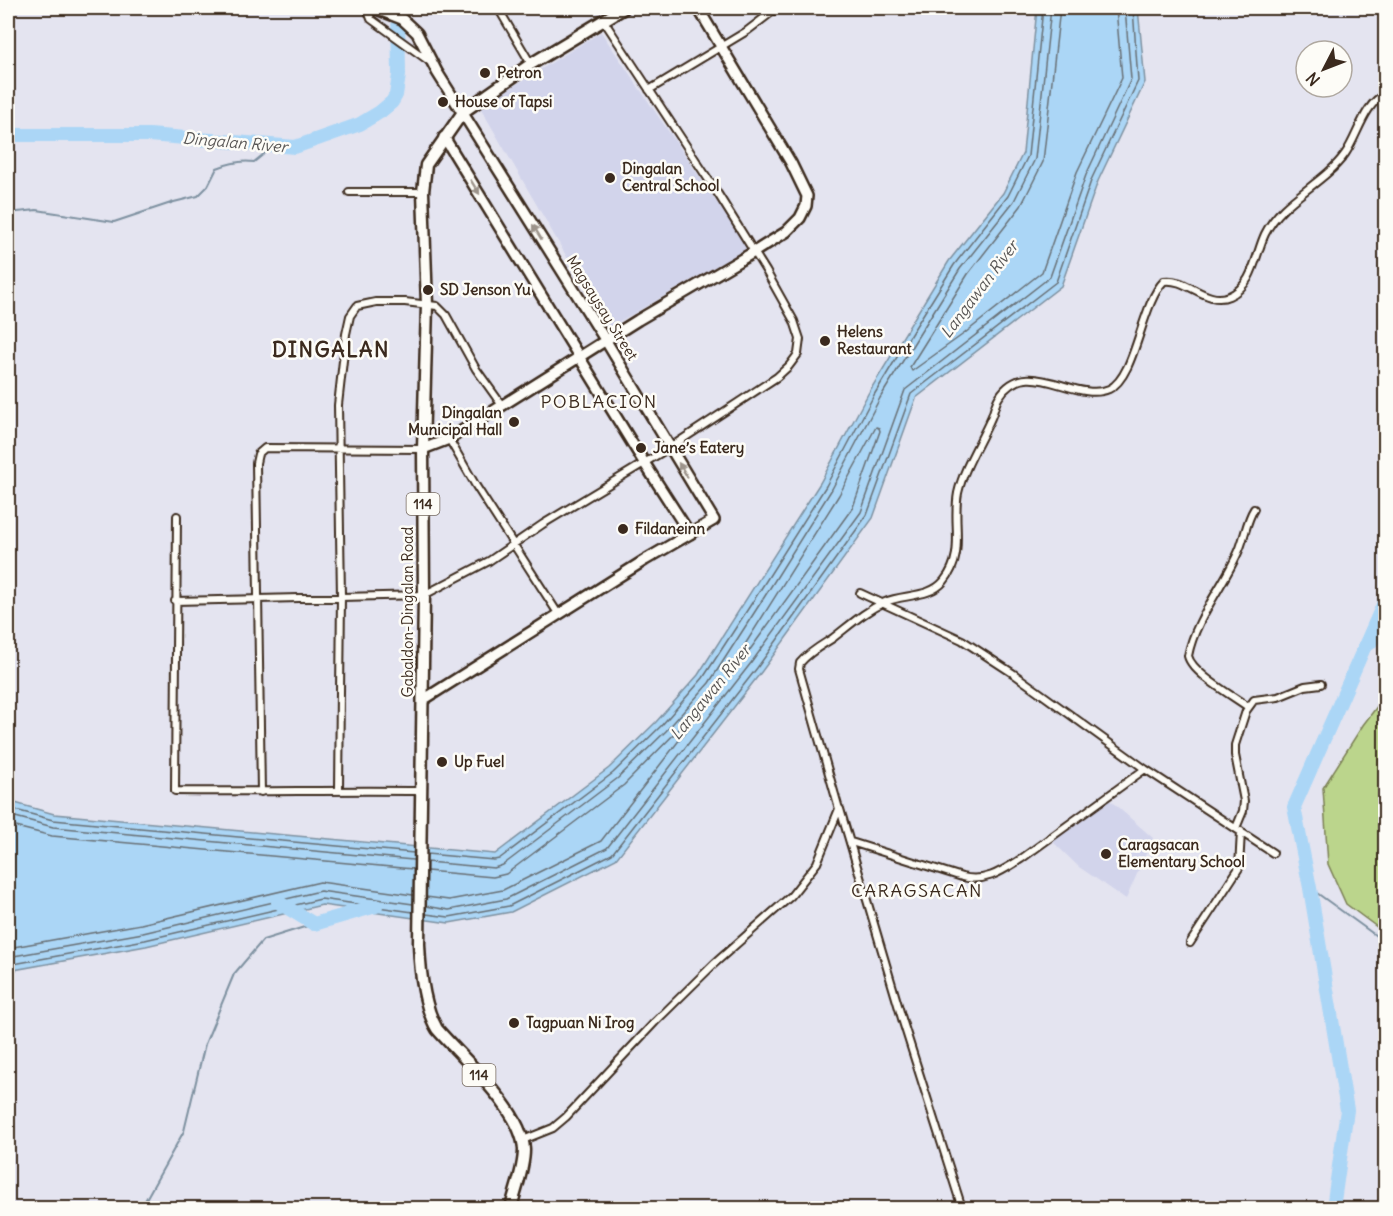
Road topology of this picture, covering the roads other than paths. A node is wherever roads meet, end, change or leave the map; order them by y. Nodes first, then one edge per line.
1 (367, 8) edge
2 (374, 8) edge
3 (498, 8) edge
4 (624, 8) edge
5 (698, 8) edge
6 (777, 8) edge
7 (604, 21) junction
8 (721, 46) junction
9 (432, 63) junction
10 (531, 64) junction
11 (649, 90) junction
12 (1386, 94) edge
13 (464, 112) junction
14 (444, 137) junction
15 (349, 192) dead end
16 (423, 192) junction
17 (754, 252) junction
18 (427, 305) junction
19 (606, 341) junction
20 (580, 357) junction
21 (501, 404) junction
22 (449, 439) junction
23 (669, 448) junction
24 (339, 449) junction
25 (423, 449) junction
26 (645, 464) junction
27 (1254, 508) dead end
28 (177, 516) dead end
29 (690, 534) junction
30 (512, 544) junction
31 (860, 592) dead end
32 (424, 595) junction
33 (341, 596) junction
34 (258, 599) junction
35 (175, 601) junction
36 (882, 604) junction
37 (559, 615) junction
38 (1322, 684) dead end
39 (423, 700) junction
40 (1248, 707) junction
41 (1145, 770) junction
42 (339, 789) junction
43 (420, 791) junction
44 (261, 792) junction
45 (839, 809) junction
46 (1238, 830) junction
47 (851, 842) junction
48 (1273, 852) dead end
49 (1190, 943) dead end
50 (523, 1140) junction
51 (511, 1209) edge
52 (962, 1209) edge

1 - 9 street
2 - 9 street, Magsaysay Street
3 - 10 street
4 - 7 main road, Gabaldon-Dingalan Road / 114
5 - 8 street
6 - 8 street
7 - 10 main road, Gabaldon-Dingalan Road / 114
7 - 11 street
8 - 11 street
8 - 17 street
9 - 13 street, Magsaysay Street
10 - 13 main road, Gabaldon-Dingalan Road / 114
11 - 17 street
12 - 36 street
13 - 14 main road, Gabaldon-Dingalan Road / 114
19 -> 13 street, Magsaysay Street
14 - 16 main road, Gabaldon-Dingalan Road / 114
14 -> 20 street
15 - 16 street
16 - 18 main road, Gabaldon-Dingalan Road / 114
17 - 19 street
17 - 23 street
18 - 21 street
18 - 24 street
18 - 25 main road, Gabaldon-Dingalan Road / 114
19 - 20 street
19 - 23 street, Magsaysay Street
20 - 21 street
20 - 26 street
21 - 22 street
22 - 25 street
22 - 30 street
23 - 26 street
29 -> 23 street, Magsaysay Street
24 - 25 street
24 - 33 street
24 - 34 street
25 - 32 main road, Gabaldon-Dingalan Road / 114
26 - 29 street
26 - 30 street
27 - 40 street
28 - 35 street
29 - 37 street
30 - 32 street
30 - 37 street
31 - 36 street
32 - 33 street
32 - 39 main road, Gabaldon-Dingalan Road / 114
33 - 34 street
33 - 42 street
34 - 35 street
34 - 44 street
35 - 44 street
36 - 41 street
36 - 45 street
37 - 39 street
38 - 40 street
39 - 43 main road, Gabaldon-Dingalan Road / 114
40 - 46 street
41 - 46 street
41 - 47 street
42 - 43 street
42 - 44 street
43 - 50 main road, Gabaldon-Dingalan Road / 114
45 - 47 street
45 - 50 street
46 - 48 street
46 - 49 street
47 - 52 street
50 - 51 main road

